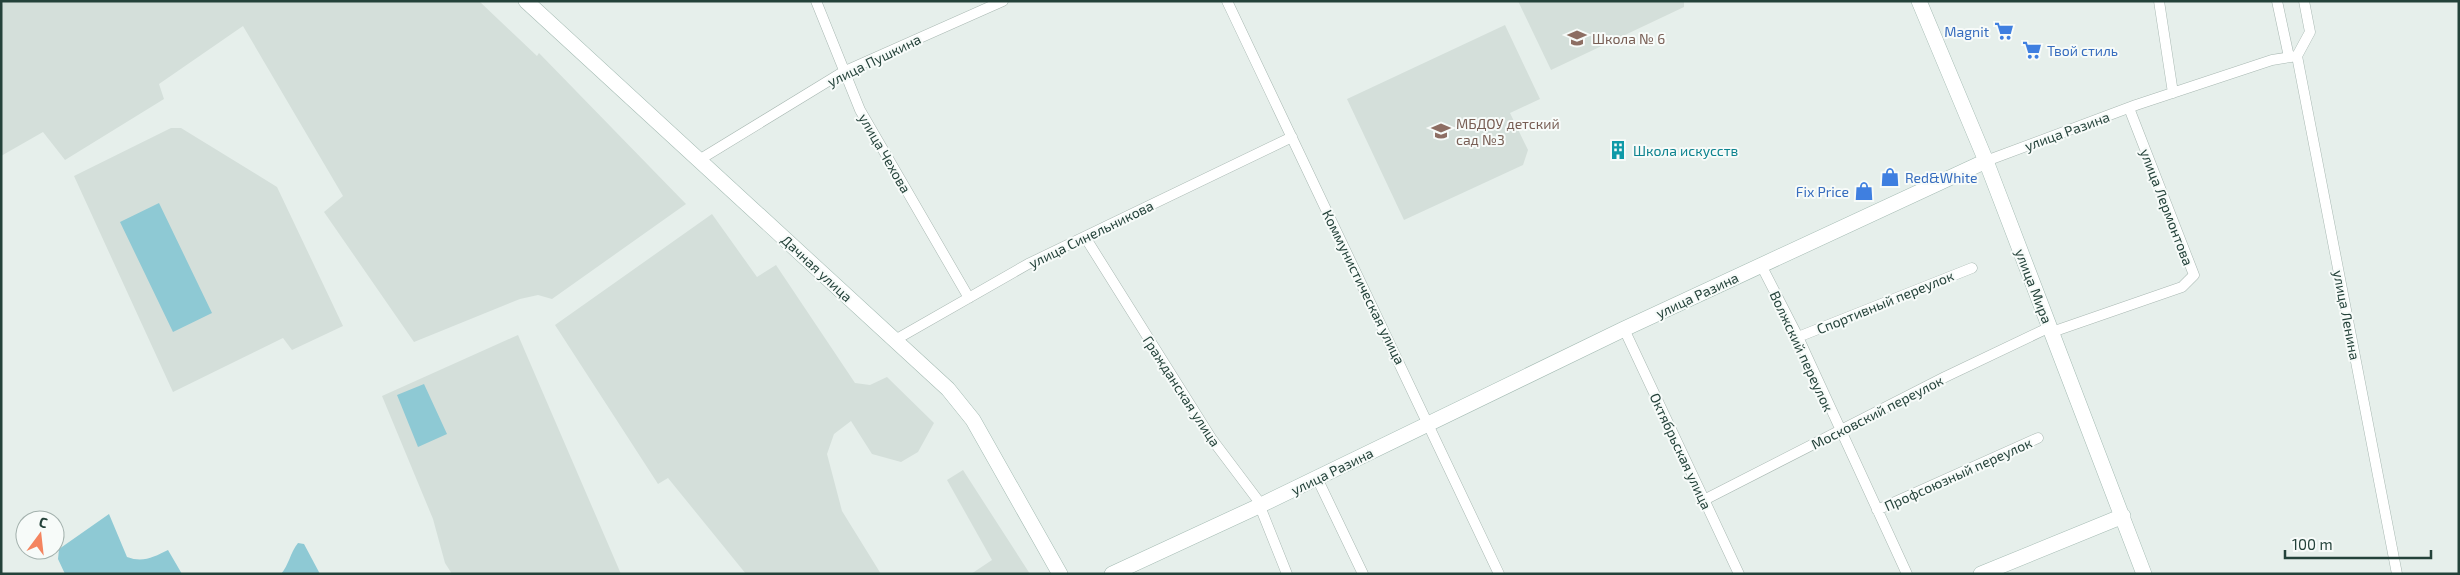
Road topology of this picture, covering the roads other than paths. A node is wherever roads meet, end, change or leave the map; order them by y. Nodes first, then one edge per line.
1 (526, 1) edge
2 (816, 1) edge
3 (1003, 1) edge
4 (1227, 1) edge
5 (1919, 1) edge
6 (2159, 1) edge
7 (2277, 1) edge
8 (2304, 1) edge
9 (2293, 56) junction
10 (843, 72) junction
11 (2172, 93) junction
12 (2128, 108) junction
13 (1292, 138) junction
14 (698, 160) junction
15 (1986, 160) junction
16 (1085, 237) junction
17 (1761, 265) junction
18 (1972, 268) dead end
19 (969, 298) junction
20 (1624, 329) junction
21 (2051, 330) junction
22 (1798, 337) junction
23 (895, 340) junction
24 (1430, 424) junction
25 (1840, 432) junction
26 (2038, 438) dead end
27 (1317, 478) junction
28 (1704, 500) junction
29 (1259, 506) junction
30 (1877, 510) junction
31 (2123, 516) junction
32 (1060, 574) edge
33 (1112, 574) edge
34 (1287, 574) edge
35 (1363, 574) edge
36 (1499, 574) edge
37 (1739, 574) edge
38 (1907, 574) edge
39 (1980, 574) edge
40 (2144, 574) edge
41 (2397, 574) edge

1 - 14 street, Дачная улица
2 - 10 street, улица Чехова
3 - 10 street, улица Пушкина
4 - 13 street, Коммунистическая улица
5 - 15 street, улица Мира
6 - 11 street
7 - 9 street, улица Ленина
8 - 9 street
9 - 11 street, улица Разина
9 - 41 street, улица Ленина
10 - 14 street, улица Пушкина
10 - 19 street, улица Чехова
11 - 12 street, улица Разина
12 - 15 street, улица Разина
12 - 21 street, улица Лермонтова
13 - 16 street, улица Синельникова
13 - 24 street, Коммунистическая улица
14 - 23 street, Дачная улица
15 - 17 street, улица Разина
15 - 21 street, улица Мира
16 - 19 street, улица Синельникова
16 - 29 street, Гражданская улица
17 - 20 street, улица Разина
17 - 22 street, Волжский переулок
18 - 22 street, Спортивный переулок
19 - 23 street, улица Синельникова
20 - 24 street, улица Разина
20 - 28 street, Октябрьская улица
21 - 25 street, Московский переулок
21 - 31 street, улица Мира
22 - 25 street, Волжский переулок
23 - 32 street, Дачная улица
24 - 27 street, улица Разина
24 - 36 street, Коммунистическая улица
25 - 28 street, Московский переулок
25 - 30 street, Волжский переулок
26 - 30 street, Профсоюзный переулок
27 - 29 street, улица Разина
27 - 35 street
28 - 37 street, Октябрьская улица
29 - 33 street, улица Разина
29 - 34 street, Гражданская улица
30 - 38 street, Волжский переулок
31 - 39 street
31 - 40 street, улица Мира

